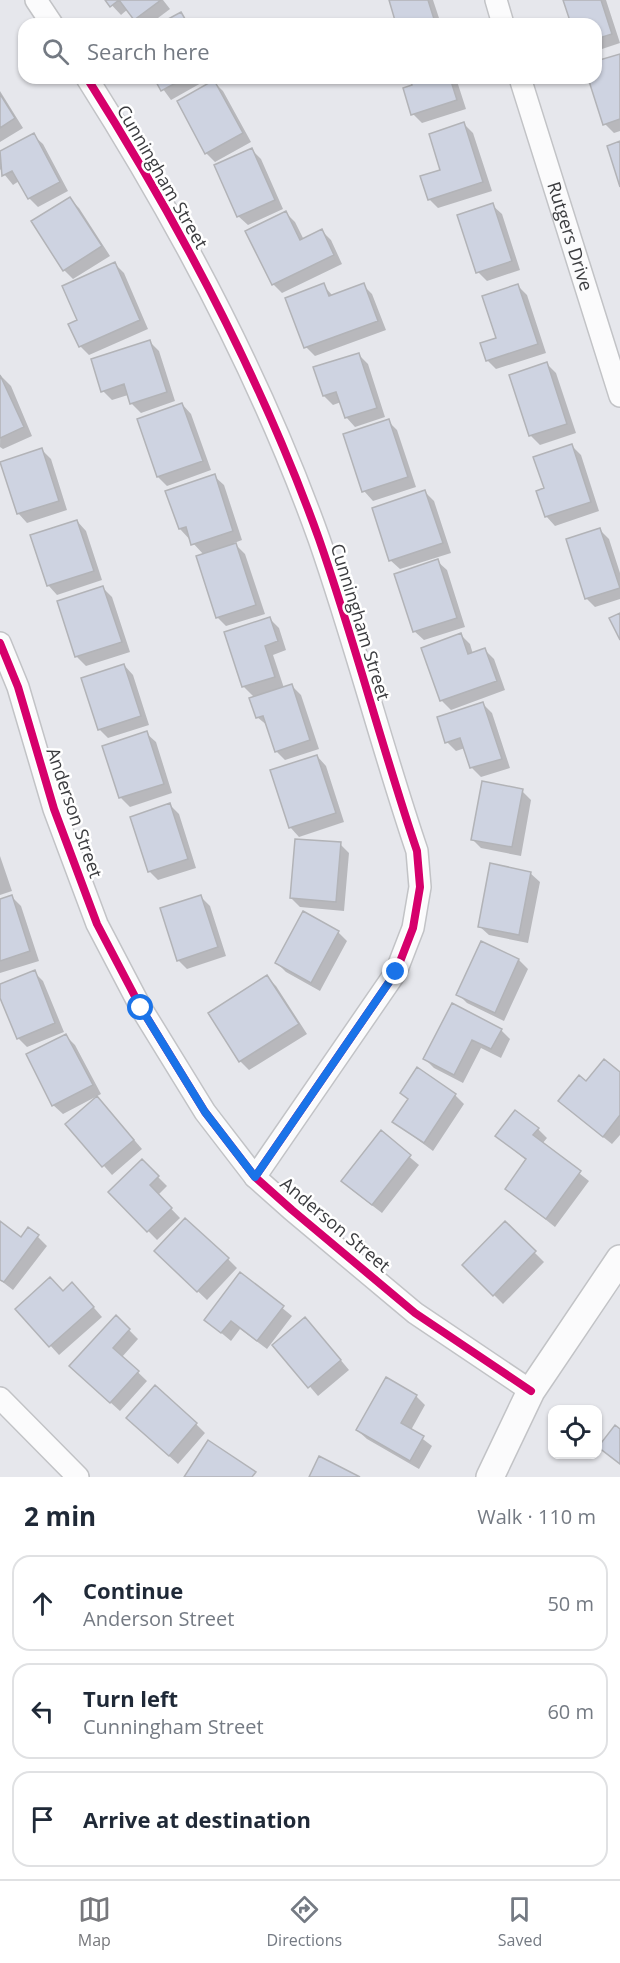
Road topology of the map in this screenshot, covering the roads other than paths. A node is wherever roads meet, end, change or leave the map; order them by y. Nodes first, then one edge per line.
1 (36, 0) edge
2 (496, 0) edge
3 (48, 18) edge
4 (501, 18) edge
5 (91, 84) edge
6 (522, 84) edge
7 (620, 396) edge
8 (0, 643) edge
9 (9, 689) edge
10 (255, 1177) junction
11 (620, 1259) edge
12 (531, 1392) junction
13 (0, 1398) edge
14 (78, 1477) edge
15 (490, 1477) edge

1 - 3 street
2 - 4 street
5 - 10 street, Cunningham Street
6 - 7 street, Rutgers Drive
8 - 9 street, Anderson Street
9 - 10 street, Anderson Street
10 - 12 street, Anderson Street
11 - 12 street
12 - 15 street
13 - 14 street

